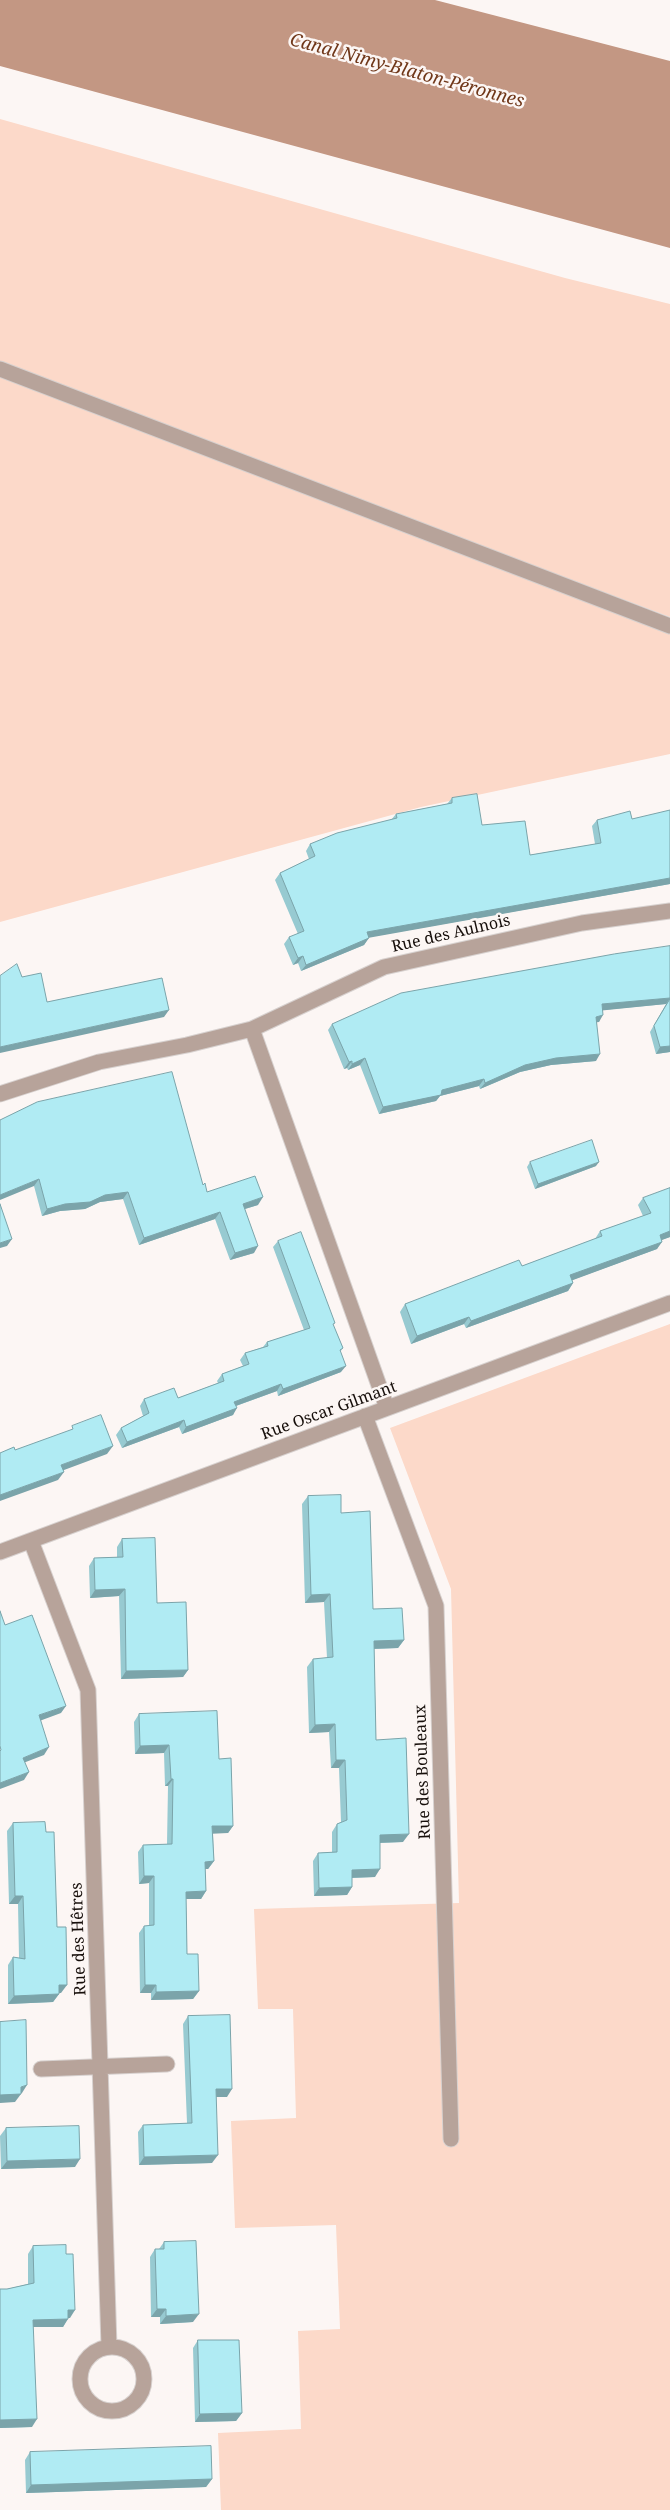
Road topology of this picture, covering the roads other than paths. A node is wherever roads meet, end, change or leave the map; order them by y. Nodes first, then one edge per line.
1 (0, 369) edge
2 (670, 626) edge
3 (670, 911) edge
4 (252, 1029) junction
5 (0, 1094) edge
6 (670, 1303) edge
7 (387, 1408) junction
8 (365, 1416) junction
9 (31, 1540) junction
10 (0, 1552) edge
11 (167, 2064) dead end
12 (101, 2067) junction
13 (41, 2069) dead end
14 (451, 2139) dead end
15 (109, 2346) junction

1 - 2 street
3 - 4 street, Rue des Aulnois
4 - 5 street, Rue des Aulnois
4 - 7 street
6 - 7 street, Rue Oscar Gilmant
7 - 8 street, Rue Oscar Gilmant
8 - 9 street, Rue Oscar Gilmant
8 - 14 street, Rue des Bouleaux
9 - 10 street, Rue Oscar Gilmant
9 - 12 street, Rue des Hêtres
11 - 12 street
12 - 13 street
12 - 15 street, Rue des Hêtres
15 - 15 street

